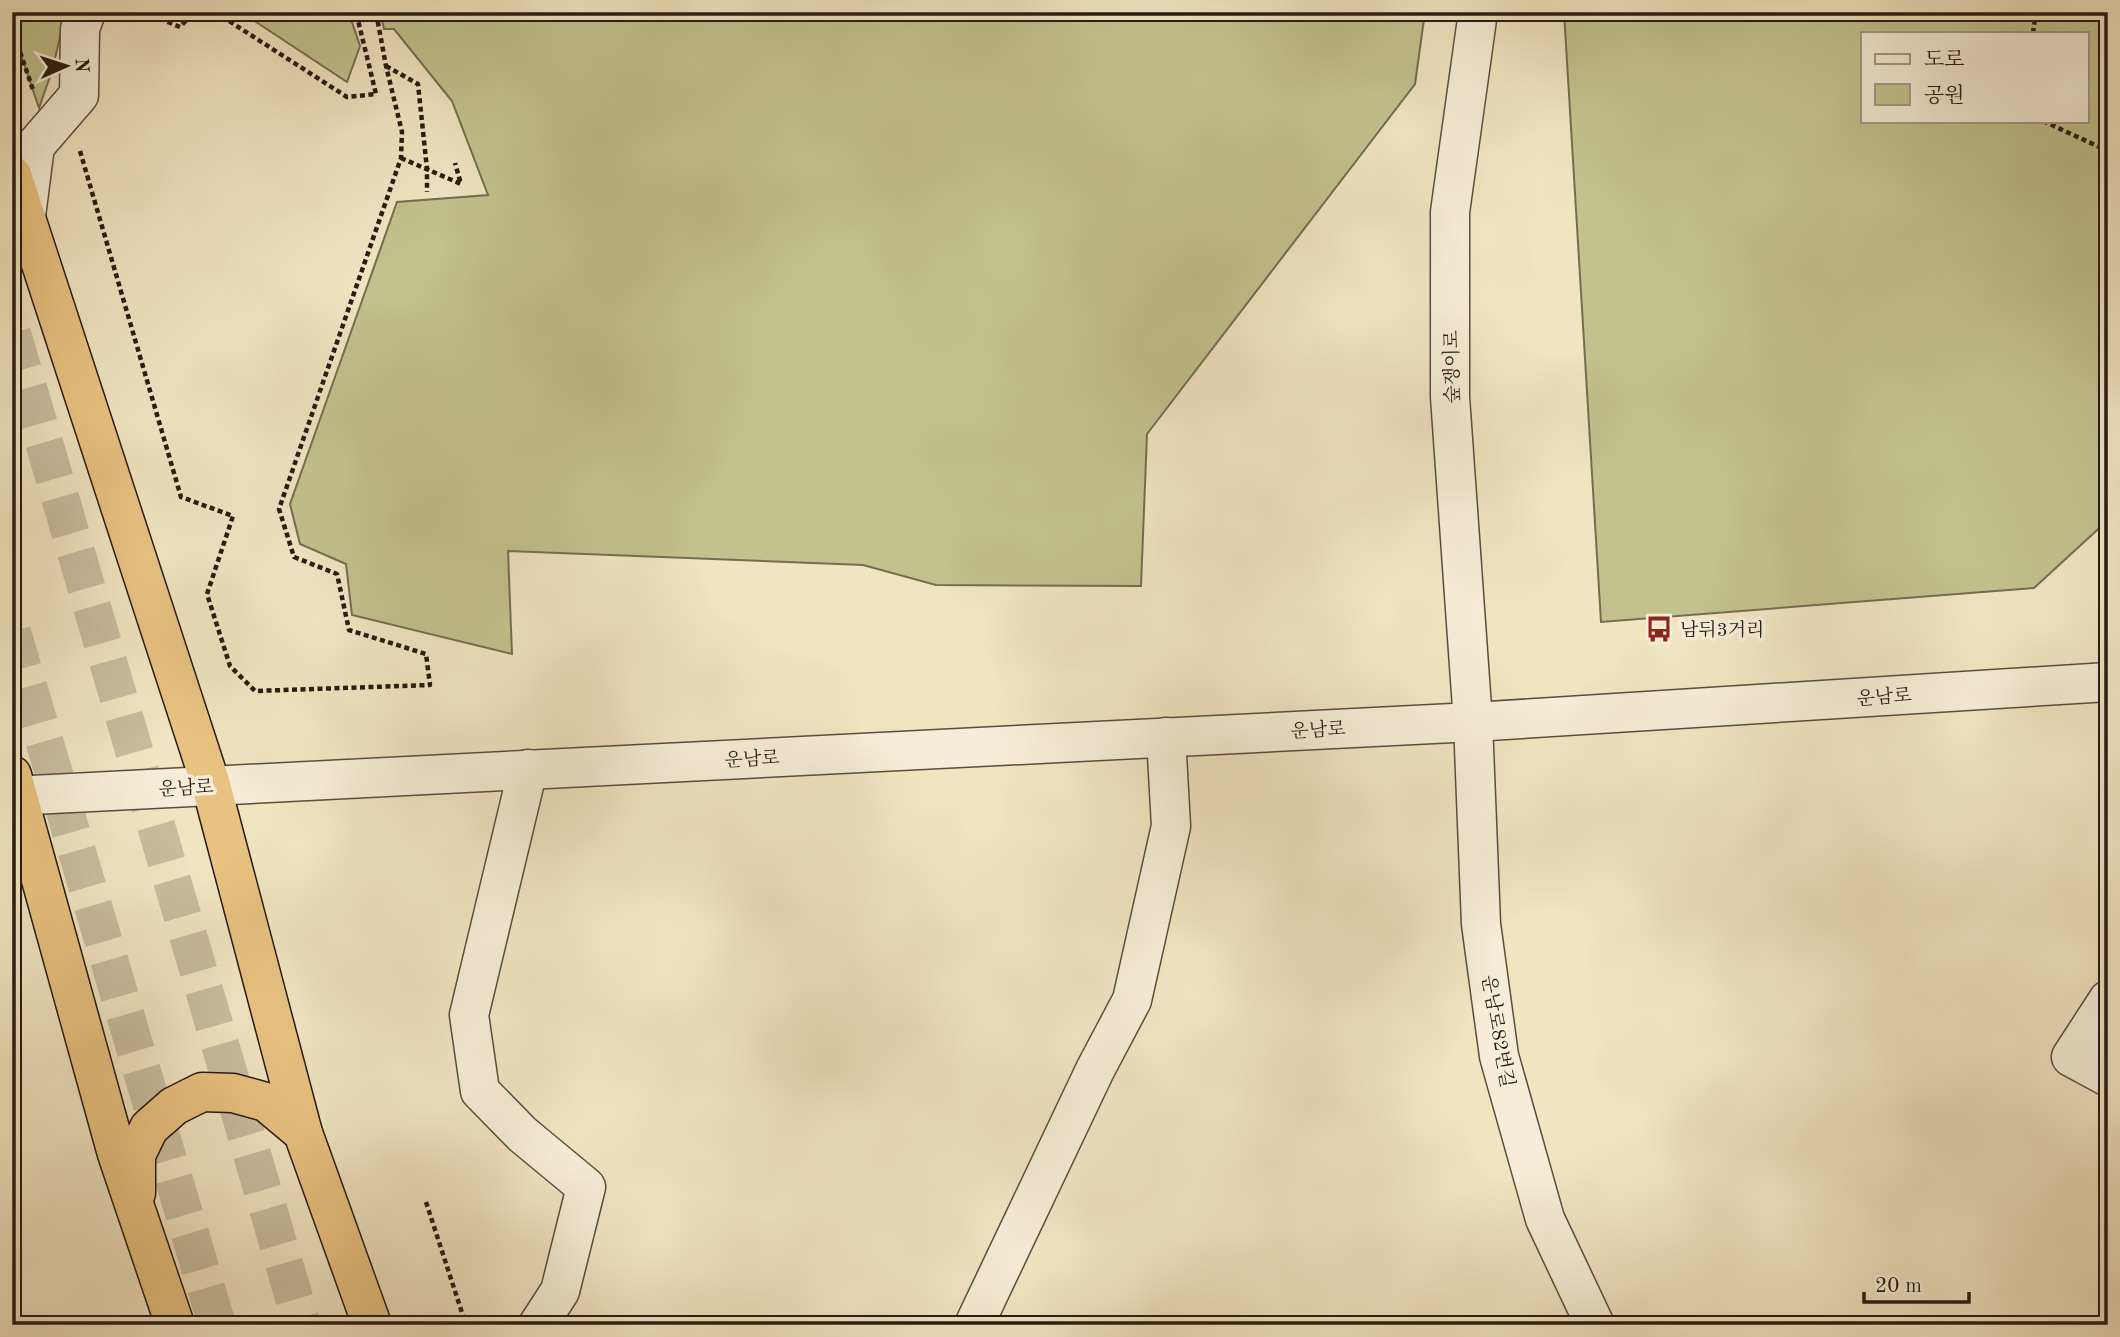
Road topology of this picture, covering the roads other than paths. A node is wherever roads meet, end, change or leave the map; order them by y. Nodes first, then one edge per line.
1 (86, 12) edge
2 (1478, 12) edge
3 (12, 175) edge
4 (26, 216) junction
5 (12, 272) edge
6 (2108, 681) edge
7 (1473, 722) junction
8 (1166, 737) junction
9 (528, 769) junction
10 (211, 785) junction
11 (14, 789) edge
12 (2108, 1000) edge
13 (2108, 1077) edge
14 (303, 1133) junction
15 (137, 1216) junction
16 (175, 1325) edge
17 (372, 1325) edge
18 (538, 1325) edge
19 (974, 1325) edge
20 (1595, 1325) edge

1 - 4 street
2 - 7 street, 숲쟁이로
3 - 4 highway
4 - 5 highway
4 - 10 highway
6 - 7 street, 운남로
7 - 8 street, 운남로
7 - 20 street, 운남로82번길
8 - 9 street, 운남로
8 - 19 street
9 - 10 street, 운남로
9 - 18 street
10 - 11 street, 운남로
10 - 14 highway
11 - 15 highway
12 - 13 street
14 - 15 highway
14 - 17 highway
15 - 16 highway

